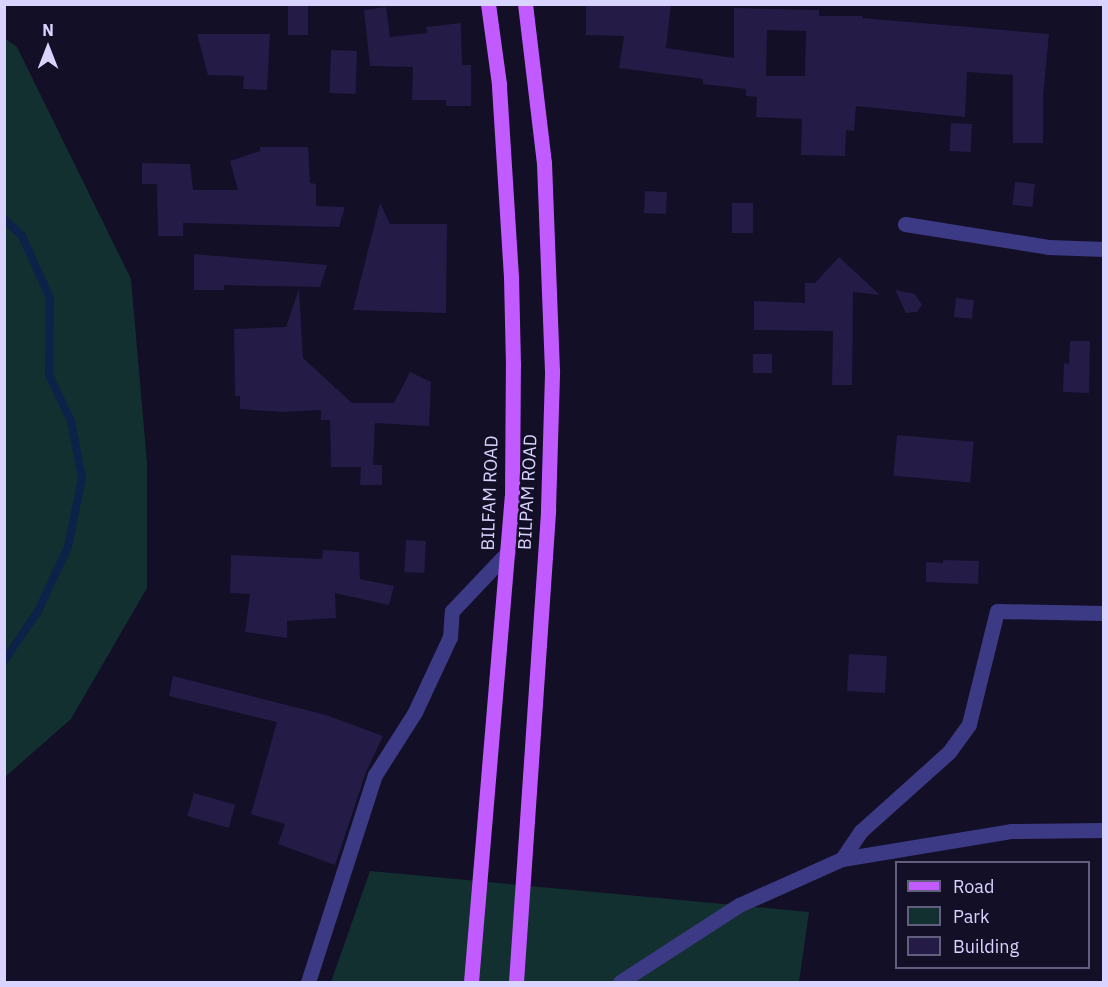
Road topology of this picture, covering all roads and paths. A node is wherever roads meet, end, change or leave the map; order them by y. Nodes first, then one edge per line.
1 (488, 4) edge
2 (525, 4) edge
3 (905, 224) dead end
4 (1104, 249) edge
5 (508, 552) junction
6 (1104, 613) edge
7 (1104, 831) edge
8 (842, 859) junction
9 (308, 982) edge
10 (471, 982) edge
11 (516, 982) edge
12 (620, 982) edge

1 - 5 main road, BILFAM ROAD
2 - 11 main road, BILPAM ROAD
3 - 4 street
5 - 9 street
5 - 10 main road, BILFAM ROAD
6 - 8 street
7 - 8 street
8 - 12 street

